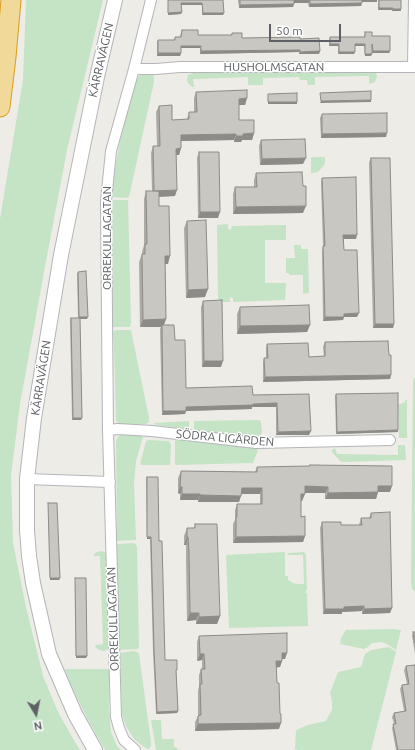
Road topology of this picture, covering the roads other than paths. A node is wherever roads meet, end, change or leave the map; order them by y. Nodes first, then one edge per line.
1 (11, 0) edge
2 (115, 0) edge
3 (151, 0) edge
4 (414, 0) edge
5 (414, 66) edge
6 (134, 69) junction
7 (0, 107) edge
8 (108, 430) junction
9 (390, 440) dead end
10 (27, 479) junction
11 (110, 482) junction
12 (95, 750) edge
13 (135, 750) edge

1 - 7 highway
2 - 10 street, KÄRRAVÄGEN
3 - 6 street, ORREKULLAGATAN
4 - 5 street
5 - 6 street, HUSHOLMSGATAN
6 - 8 street, ORREKULLAGATAN
8 - 9 street, SÖDRA LIGÅRDEN
8 - 11 street, ORREKULLAGATAN
10 - 11 street
10 - 12 street, KÄRRAVÄGEN
11 - 13 street, ORREKULLAGATAN

